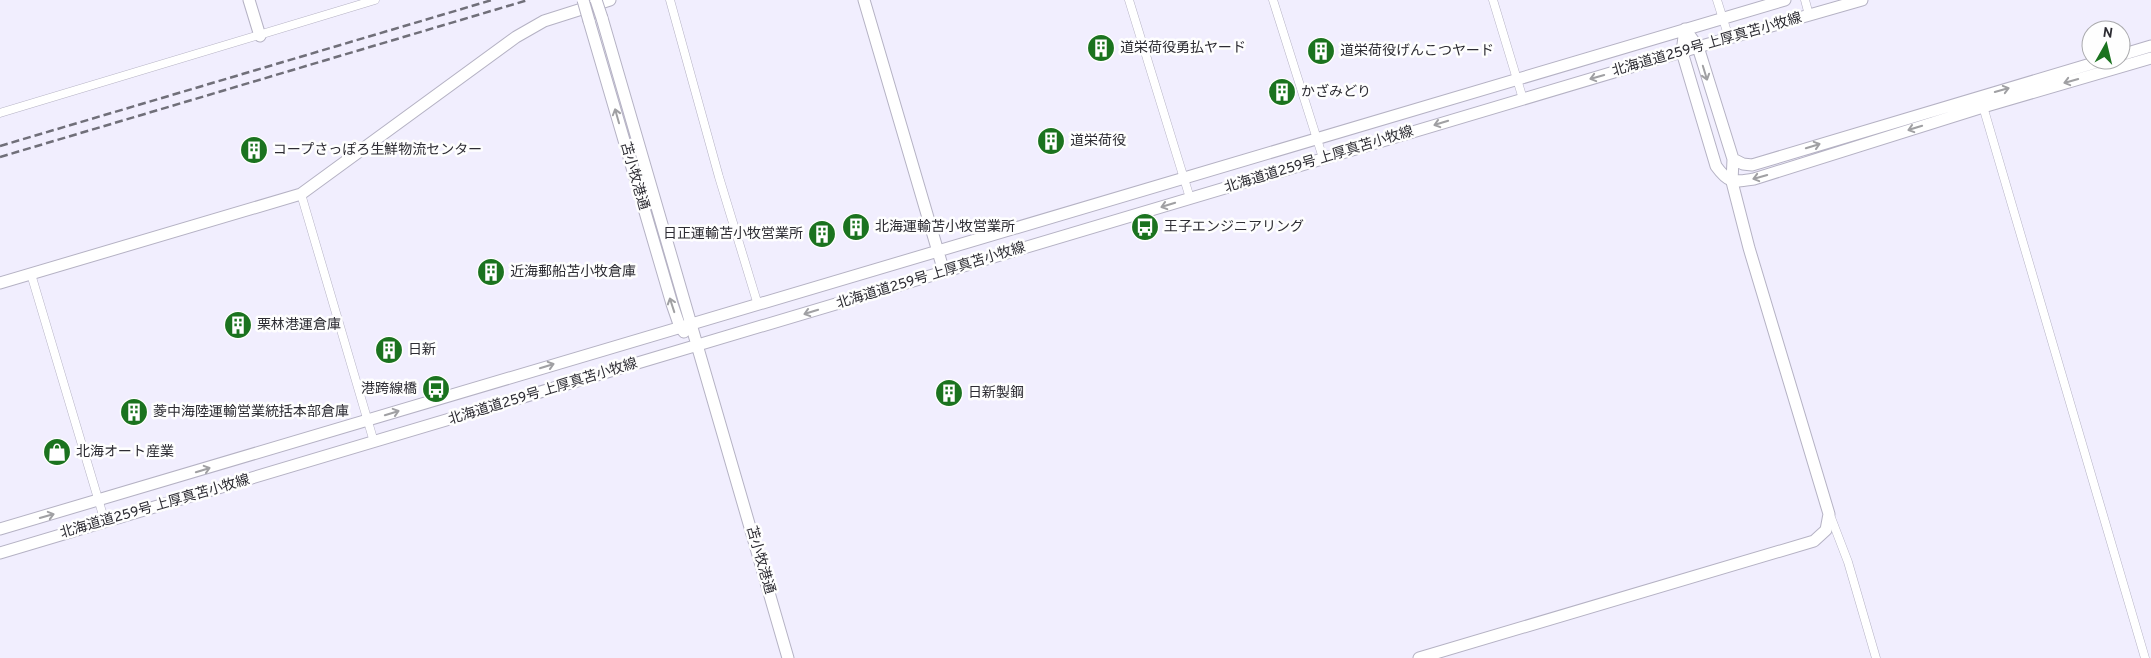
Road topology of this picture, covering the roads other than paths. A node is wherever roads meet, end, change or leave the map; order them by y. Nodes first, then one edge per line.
1 (249, 0) edge
2 (375, 0) edge
3 (583, 0) edge
4 (596, 0) edge
5 (610, 0) edge
6 (670, 0) edge
7 (864, 0) edge
8 (1128, 0) edge
9 (1273, 0) edge
10 (1493, 0) edge
11 (1717, 0) edge
12 (1785, 0) edge
13 (1804, 0) edge
14 (1862, 0) edge
15 (1809, 15) junction
16 (1723, 18) junction
17 (1685, 29) junction
18 (260, 36) junction
19 (1729, 38) junction
20 (2151, 46) edge
21 (1698, 47) junction
22 (1682, 52) junction
23 (2131, 52) edge
24 (2151, 58) edge
25 (2081, 68) edge
26 (1516, 78) junction
27 (1523, 99) junction
28 (1982, 102) junction
29 (0, 113) edge
30 (1317, 138) junction
31 (1323, 158) junction
32 (1733, 159) junction
33 (1184, 178) junction
34 (1732, 182) junction
35 (302, 194) junction
36 (1190, 198) junction
37 (937, 251) junction
38 (944, 272) junction
39 (31, 274) junction
40 (0, 283) edge
41 (758, 305) junction
42 (692, 324) junction
43 (680, 327) junction
44 (696, 347) junction
45 (368, 421) junction
46 (374, 442) junction
47 (99, 501) junction
48 (1829, 514) junction
49 (105, 522) junction
50 (0, 530) edge
51 (0, 553) edge
52 (788, 658) edge
53 (1419, 658) edge
54 (1876, 658) edge
55 (2146, 658) edge

1 - 18 street
2 - 18 street
43 -> 3 street, 苫小牧港通, bridge
4 - 42 street, 苫小牧港通, bridge
5 - 35 street
6 - 41 street
7 - 37 street
8 - 33 street
9 - 30 street
10 - 26 street
11 - 16 street
12 - 16 street, 北海道道259号 上厚真苫小牧線
13 - 15 street
14 - 15 street, 北海道道259号 上厚真苫小牧線
15 - 19 street, 北海道道259号 上厚真苫小牧線
16 - 17 street, 北海道道259号 上厚真苫小牧線
16 - 19 street
17 - 21 street
17 - 22 street
17 - 26 street, 北海道道259号 上厚真苫小牧線
18 - 29 street
19 - 21 street, 北海道道259号 上厚真苫小牧線
20 - 23 street
21 - 22 street, 北海道道259号 上厚真苫小牧線
21 -> 32 street
22 -> 27 street, 北海道道259号 上厚真苫小牧線
22 - 34 street
24 -> 28 street
28 -> 25 street
26 - 27 street
26 - 30 street, 北海道道259号 上厚真苫小牧線
27 -> 31 street, 北海道道259号 上厚真苫小牧線
32 -> 28 street
28 -> 34 street
28 - 55 street
30 - 31 street
30 - 33 street, 北海道道259号 上厚真苫小牧線
31 - 36 street, 北海道道259号 上厚真苫小牧線
32 - 34 street
33 - 36 street
33 - 37 street, 北海道道259号 上厚真苫小牧線
34 - 48 street
35 - 39 street
35 - 45 street
36 -> 38 street, 北海道道259号 上厚真苫小牧線
37 - 38 street
37 - 41 street, 北海道道259号 上厚真苫小牧線
38 -> 44 street, 北海道道259号 上厚真苫小牧線
39 - 40 street
39 - 47 street
41 - 42 street, 北海道道259号 上厚真苫小牧線
42 - 43 street, 北海道道259号 上厚真苫小牧線
42 - 44 street, 苫小牧港通
43 - 44 street, 苫小牧港通
45 -> 43 street, 北海道道259号 上厚真苫小牧線
44 - 46 street, 北海道道259号 上厚真苫小牧線
44 - 52 street, 苫小牧港通
45 - 46 street
47 -> 45 street, 北海道道259号 上厚真苫小牧線
46 - 49 street, 北海道道259号 上厚真苫小牧線
47 - 49 street
50 -> 47 street, 北海道道259号 上厚真苫小牧線
48 - 53 street
48 - 54 street
49 - 51 street, 北海道道259号 上厚真苫小牧線

